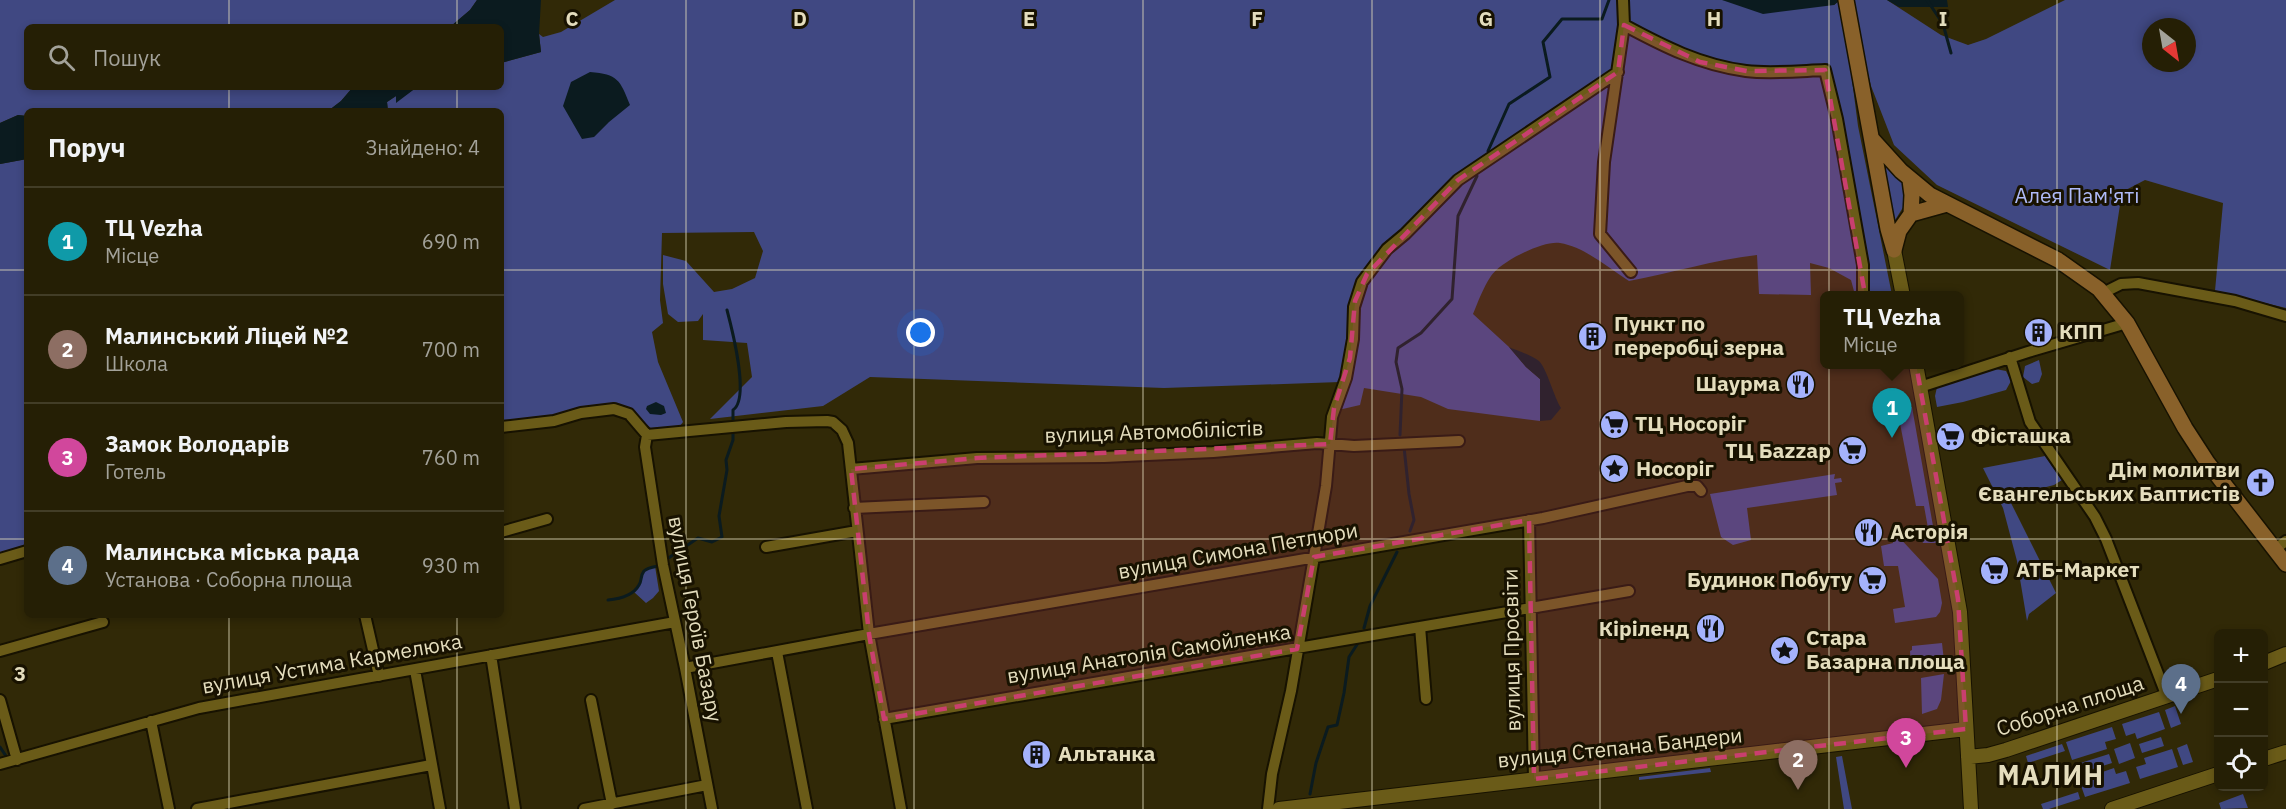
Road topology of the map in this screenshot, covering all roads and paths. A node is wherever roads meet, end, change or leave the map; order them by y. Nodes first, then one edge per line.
1 (1846, 0) edge
2 (1623, 1) edge
3 (1624, 25) junction
4 (1618, 72) junction
5 (1872, 139) junction
6 (1910, 180) junction
7 (1947, 204) junction
8 (1911, 214) junction
9 (1894, 250) junction
10 (1631, 272) dead end
11 (1863, 291) edge
12 (1902, 291) edge
13 (2103, 293) junction
14 (2286, 316) edge
15 (2127, 323) junction
16 (2010, 357) junction
17 (1917, 369) edge
18 (1920, 387) junction
19 (504, 428) edge
20 (647, 435) junction
21 (1459, 441) dead end
22 (1330, 445) junction
23 (852, 469) junction
24 (1701, 491) dead end
25 (984, 502) dead end
26 (854, 508) junction
27 (547, 519) dead end
28 (1528, 520) junction
29 (504, 531) edge
30 (857, 531) junction
31 (2280, 545) edge
32 (766, 547) dead end
33 (24, 552) edge
34 (1314, 557) junction
35 (0, 559) edge
36 (2286, 564) edge
37 (1629, 591) dead end
38 (1530, 608) junction
39 (366, 618) edge
40 (103, 622) dead end
41 (675, 622) junction
42 (1420, 627) junction
43 (868, 634) junction
44 (1297, 649) junction
45 (0, 651) edge
46 (777, 652) junction
47 (2286, 654) edge
48 (491, 655) junction
49 (2268, 661) edge
50 (685, 668) junction
51 (415, 670) junction
52 (378, 676) junction
53 (2214, 680) edge
54 (2167, 697) junction
55 (1426, 699) dead end
56 (0, 700) edge
57 (591, 700) dead end
58 (884, 719) junction
59 (151, 721) junction
60 (1966, 729) junction
61 (2286, 752) edge
62 (1968, 757) junction
63 (2268, 758) edge
64 (17, 760) junction
65 (0, 764) edge
66 (431, 765) junction
67 (2214, 775) edge
68 (1534, 779) junction
69 (707, 785) junction
70 (612, 804) junction
71 (169, 809) edge
72 (197, 809) edge
73 (440, 809) edge
74 (515, 809) edge
75 (584, 809) edge
76 (712, 809) edge
77 (807, 809) edge
78 (902, 809) edge
79 (1268, 809) edge
80 (1279, 809) edge
81 (1971, 809) edge
82 (2112, 809) edge

1 - 5 main road
2 - 3 street
3 - 4 street
3 - 11 street
4 - 10 street
4 - 22 street
5 - 6 main road
5 - 9 main road
6 - 7 main road
6 - 8 main road
7 - 8 main road
7 - 13 main road
8 - 9 main road
9 - 12 street
13 - 14 street
13 - 15 main road
15 - 16 street
15 - 31 main road
16 - 18 street
16 - 54 street
17 - 18 street
18 - 60 street
19 - 20 street
20 - 23 street
20 - 41 street, вулиця Героїв Базару
21 - 22 street, вулиця Автомобілістів
22 - 23 street, вулиця Автомобілістів
22 - 34 street
23 - 26 street
24 - 28 street, вулиця Симона Петлюри
25 - 26 street
26 - 30 street
27 - 29 street
28 - 34 street, вулиця Симона Петлюри
28 - 38 street, вулиця Просвіти
30 - 32 street
30 - 43 street
31 - 36 main road
33 - 35 street
34 - 43 street, вулиця Симона Петлюри
34 - 44 street
37 - 38 street, вулиця Анатолія Самойленка
38 - 42 street, вулиця Анатолія Самойленка
38 - 68 street, вулиця Просвіти
39 - 52 street
40 - 45 street
41 - 48 street, вулиця Устима Кармелюка
41 - 50 street, вулиця Героїв Базару
42 - 44 street, вулиця Анатолія Самойленка
42 - 55 street
43 - 46 street, вулиця Симона Петлюри
43 - 58 street
44 - 58 street, вулиця Анатолія Самойленка
44 - 79 street
46 - 50 street, вулиця Симона Петлюри
46 - 77 street
47 - 49 street
48 - 51 street, вулиця Устима Кармелюка
48 - 74 street
50 - 69 street, вулиця Героїв Базару
51 - 52 street, вулиця Устима Кармелюка
51 - 66 street
52 - 59 street, вулиця Устима Кармелюка
53 - 54 street, Соборна площа
54 - 62 street, Соборна площа
56 - 64 street
57 - 70 street
58 - 78 street
59 - 64 street, вулиця Устима Кармелюка
59 - 71 street
60 - 62 street
60 - 68 street, вулиця Степана Бандери
61 - 63 street
62 - 81 street
64 - 65 street, вулиця Устима Кармелюка
66 - 72 street
66 - 73 street
67 - 82 street
68 - 80 street, вулиця Степана Бандери
69 - 70 street
69 - 76 street, вулиця Героїв Базару
70 - 75 street

